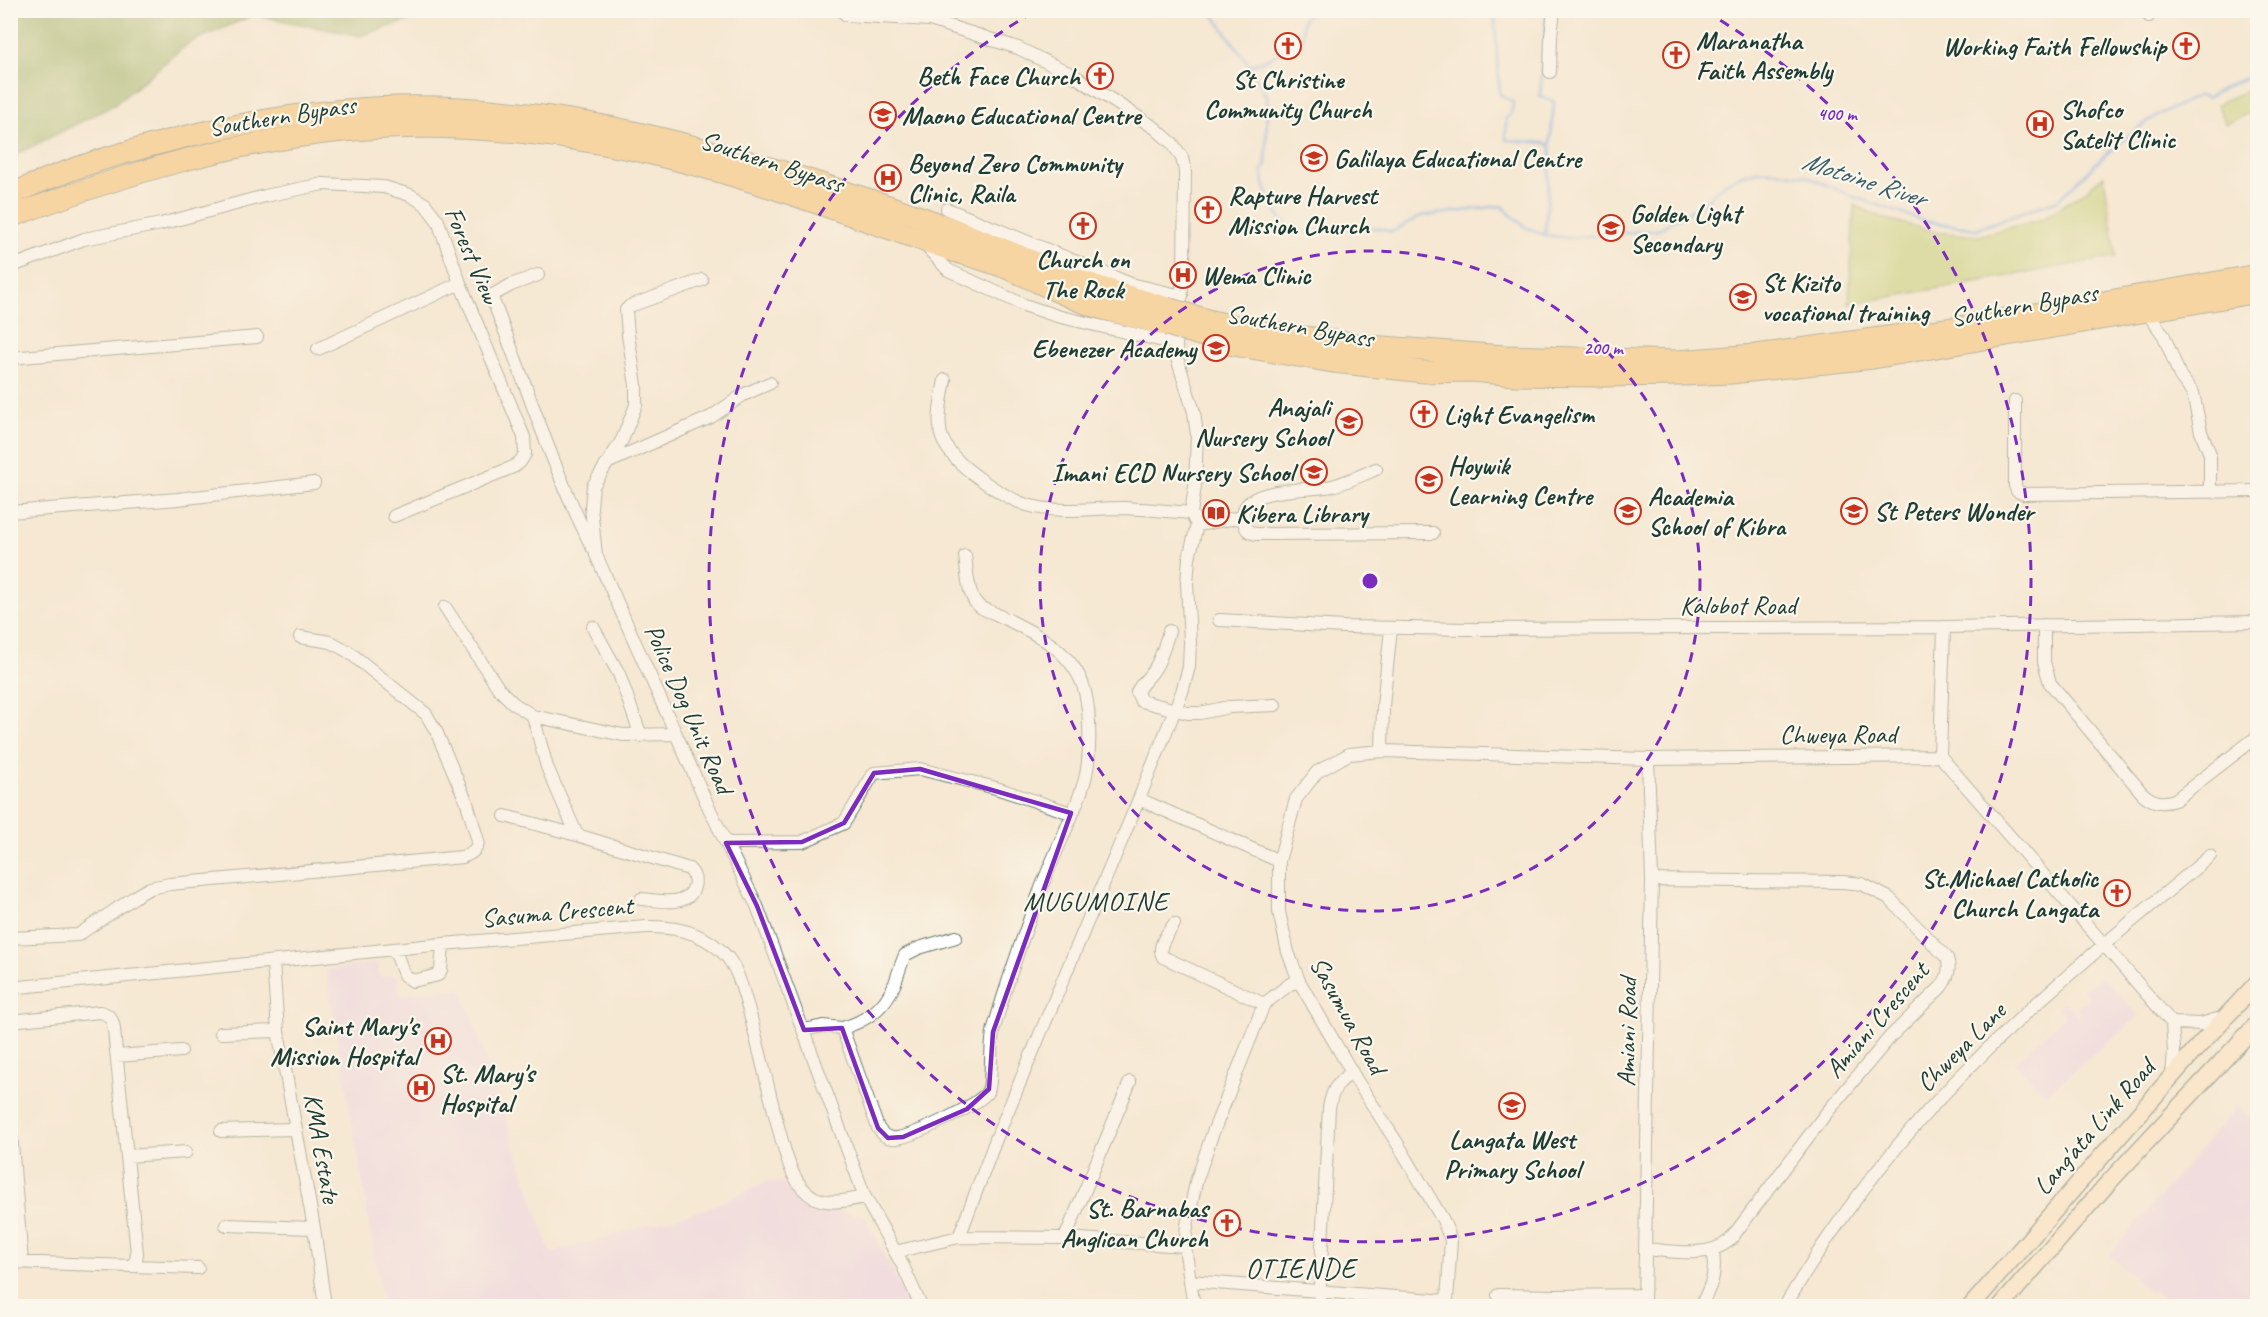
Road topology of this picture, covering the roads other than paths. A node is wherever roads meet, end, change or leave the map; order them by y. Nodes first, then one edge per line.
1 (1554, 10) edge
2 (844, 13) edge
3 (1550, 72) dead end
4 (10, 195) edge
5 (947, 209) dead end
6 (10, 217) edge
7 (10, 267) edge
8 (538, 275) dead end
9 (2258, 275) edge
10 (702, 280) dead end
11 (460, 283) junction
12 (2258, 292) edge
13 (2146, 311) junction
14 (1173, 318) junction
15 (1204, 328) junction
16 (257, 337) dead end
17 (318, 349) dead end
18 (10, 358) edge
19 (945, 380) dead end
20 (770, 382) dead end
21 (2015, 401) dead end
22 (606, 464) junction
23 (1376, 469) dead end
24 (314, 483) dead end
25 (2258, 491) edge
26 (2210, 492) junction
27 (10, 512) edge
28 (1191, 513) junction
29 (394, 516) dead end
30 (1242, 517) junction
31 (1197, 525) junction
32 (1433, 533) dead end
33 (596, 555) junction
34 (966, 556) dead end
35 (445, 608) dead end
36 (1219, 620) dead end
37 (2258, 622) edge
38 (2044, 625) junction
39 (593, 627) dead end
40 (1944, 627) junction
41 (1391, 628) junction
42 (1169, 631) dead end
43 (300, 637) dead end
44 (1275, 705) dead end
45 (1174, 711) junction
46 (533, 717) junction
47 (675, 734) junction
48 (641, 735) junction
49 (2258, 736) edge
50 (1382, 751) junction
51 (1940, 756) junction
52 (1648, 759) junction
53 (1139, 799) junction
54 (1071, 813) junction
55 (505, 816) dead end
56 (577, 836) junction
57 (726, 843) junction
58 (2210, 856) dead end
59 (1280, 861) junction
60 (1652, 880) junction
61 (641, 899) dead end
62 (1174, 924) dead end
63 (956, 937) dead end
64 (10, 938) edge
65 (442, 944) junction
66 (2104, 944) junction
67 (395, 950) junction
68 (273, 962) junction
69 (1299, 981) junction
70 (2258, 982) edge
71 (10, 988) edge
72 (1264, 1004) junction
73 (2226, 1017) junction
74 (10, 1021) edge
75 (2172, 1023) junction
76 (2258, 1023) edge
77 (842, 1028) junction
78 (804, 1030) junction
79 (278, 1031) junction
80 (221, 1033) dead end
81 (181, 1051) dead end
82 (117, 1056) junction
83 (1352, 1072) junction
84 (2171, 1077) junction
85 (1130, 1082) dead end
86 (10, 1121) edge
87 (294, 1129) junction
88 (221, 1131) dead end
89 (186, 1152) dead end
90 (128, 1155) junction
91 (865, 1197) junction
92 (226, 1225) dead end
93 (314, 1228) junction
94 (959, 1237) junction
95 (1065, 1238) junction
96 (1185, 1246) junction
97 (1645, 1250) junction
98 (1713, 1250) junction
99 (896, 1252) junction
100 (16, 1262) edge
101 (131, 1266) junction
102 (198, 1268) dead end
103 (1190, 1281) junction
104 (1319, 1292) junction
105 (1498, 1295) dead end
106 (1376, 1301) edge
107 (1554, 1301) edge
108 (1644, 1301) edge
109 (1447, 1304) edge
110 (325, 1306) edge
111 (921, 1306) edge
112 (1194, 1306) edge
113 (1319, 1306) edge
114 (1701, 1306) edge
115 (1785, 1306) edge
116 (1971, 1306) edge
117 (2001, 1306) edge

1 - 3 street
2 - 14 street
4 - 14 highway, Southern Bypass
5 - 14 street
6 - 14 highway, Southern Bypass
7 - 11 street, Forest View
8 - 33 street
9 - 15 highway, Southern Bypass
10 - 22 street, Police Dog Unit Road
11 - 17 street
11 - 29 street, Forest View
12 - 13 highway, Southern Bypass
13 - 15 highway, Southern Bypass
13 - 26 street
14 - 15 highway, Southern Bypass, bridge
14 - 28 street
16 - 18 street
19 - 28 street
20 - 22 street
21 - 26 street
22 - 33 street, Police Dog Unit Road
23 - 30 street
24 - 27 street
25 - 26 street
28 - 31 street
30 - 31 street
30 - 32 street
31 - 45 street
33 - 47 street, Police Dog Unit Road
34 - 54 street
35 - 46 street
36 - 41 street, Kalobot Road
37 - 38 street, Kalobot Road
38 - 40 street, Kalobot Road
38 - 49 street
39 - 48 street
40 - 41 street, Kalobot Road
40 - 51 street
41 - 50 street
42 - 45 street
43 - 64 street
44 - 45 street
45 - 53 street
46 - 48 street
46 - 56 street
47 - 48 street
47 - 57 street, Police Dog Unit Road
50 - 52 street, Chweya Road
50 - 59 street, Sasumua Road
51 - 52 street, Chweya Road
51 - 66 street
52 - 60 street, Amiani Road
53 - 59 street
53 - 94 street
54 - 57 street
54 - 77 street
55 - 56 street
56 - 61 street
57 - 78 street, Police Dog Unit Road
58 - 66 street, Chweya Lane
59 - 69 street, Sasumua Road
60 - 97 street, Amiani Road
60 - 98 street, Amiani Crescent
62 - 72 street
63 - 77 street
65 - 67 street, Sasuma Crescent
65 - 67 street
65 - 91 street, Sasuma Crescent
66 - 75 street
66 - 115 street, Chweya Lane
67 - 68 street, Sasuma Crescent
68 - 71 street, Sasuma Crescent
68 - 79 street, KMA Estate
69 - 72 street
69 - 83 street, Sasumua Road
70 - 73 main road, Lang'ata Link Road
72 - 96 street
73 - 75 street
73 - 84 main road, Lang'ata Link Road
74 - 82 street
75 - 84 street
76 - 117 main road, Lang'ata Link Road
77 - 78 street
78 - 91 street, Police Dog Unit Road
79 - 80 street
79 - 87 street, KMA Estate
81 - 82 street
82 - 90 street
83 - 104 street
83 - 109 street, Sasumua Road
84 - 116 main road, Lang'ata Link Road
85 - 95 street
86 - 100 street
87 - 88 street
87 - 93 street, KMA Estate
89 - 90 street
90 - 101 street
91 - 99 street
92 - 93 street
93 - 110 street, KMA Estate
94 - 95 street
94 - 99 street
95 - 96 street
96 - 103 street
97 - 98 street
97 - 108 street, Amiani Road
98 - 114 street
99 - 111 street
100 - 101 street
101 - 102 street
103 - 104 street
103 - 112 street
104 - 106 street
104 - 113 street
105 - 107 street
106 - 109 street
107 - 108 street

